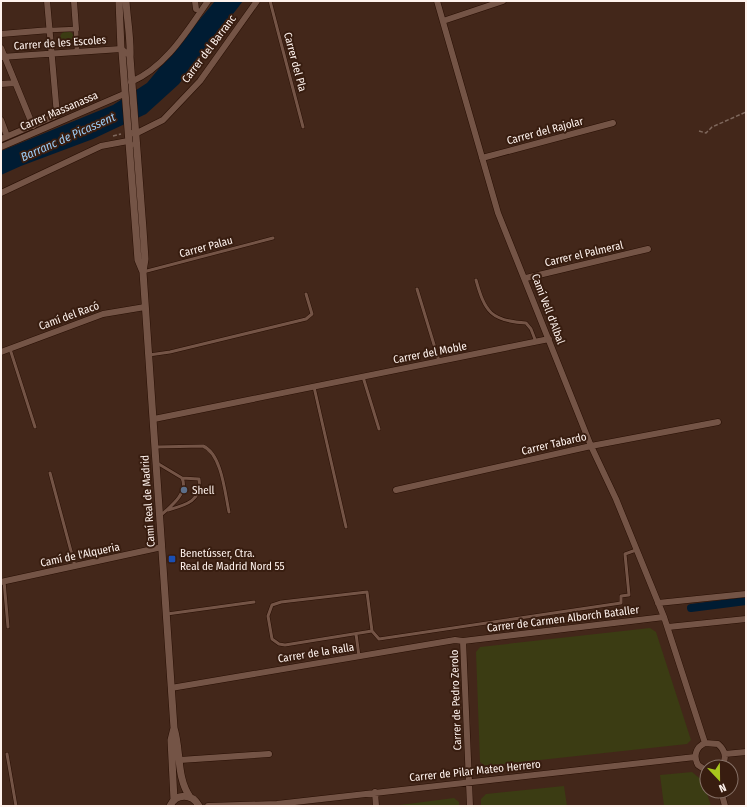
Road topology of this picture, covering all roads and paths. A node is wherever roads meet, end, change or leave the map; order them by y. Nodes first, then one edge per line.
1 (47, 1) edge
2 (74, 1) edge
3 (119, 1) edge
4 (126, 1) edge
5 (195, 1) edge
6 (208, 1) edge
7 (257, 1) edge
8 (270, 1) edge
9 (437, 1) edge
10 (503, 1) edge
11 (196, 10) dead end
12 (443, 21) junction
13 (76, 29) junction
14 (50, 30) junction
15 (1, 34) edge
16 (1, 48) edge
17 (130, 48) junction
18 (121, 49) junction
19 (77, 52) junction
20 (51, 54) junction
21 (3, 57) edge
22 (15, 83) junction
23 (1, 84) edge
24 (131, 85) junction
25 (124, 94) junction
26 (746, 112) edge
27 (1, 120) edge
28 (613, 123) dead end
29 (33, 126) junction
30 (303, 127) dead end
31 (127, 130) junction
32 (699, 131) dead end
33 (135, 132) junction
34 (4, 138) edge
35 (128, 141) junction
36 (1, 147) edge
37 (482, 158) junction
38 (140, 178) junction
39 (1, 193) edge
40 (273, 238) dead end
41 (648, 249) dead end
42 (143, 272) junction
43 (526, 278) junction
44 (476, 280) dead end
45 (417, 289) dead end
46 (306, 294) dead end
47 (146, 307) junction
48 (549, 339) junction
49 (536, 342) junction
50 (10, 349) junction
51 (1, 352) edge
52 (149, 355) junction
53 (439, 361) junction
54 (363, 377) junction
55 (314, 387) junction
56 (154, 419) junction
57 (718, 422) dead end
58 (35, 427) dead end
59 (379, 429) dead end
60 (591, 446) junction
61 (156, 447) junction
62 (157, 463) junction
63 (50, 473) dead end
64 (182, 478) junction
65 (396, 490) dead end
66 (166, 510) junction
67 (229, 512) dead end
68 (160, 516) junction
69 (346, 527) dead end
70 (162, 547) junction
71 (636, 550) junction
72 (75, 566) junction
73 (2, 581) edge
74 (746, 594) edge
75 (254, 602) dead end
76 (658, 604) junction
77 (166, 614) junction
78 (664, 617) junction
79 (746, 619) edge
80 (8, 627) dead end
81 (668, 627) junction
82 (372, 631) junction
83 (356, 634) junction
84 (464, 641) junction
85 (359, 656) junction
86 (171, 688) junction
87 (174, 728) junction
88 (705, 743) junction
89 (746, 752) edge
90 (7, 754) dead end
91 (269, 754) dead end
92 (725, 754) junction
93 (695, 757) junction
94 (724, 759) edge
95 (180, 760) junction
96 (699, 766) edge
97 (469, 782) junction
98 (375, 792) junction
99 (190, 797) junction
100 (172, 803) edge
101 (277, 805) edge
102 (16, 806) edge
103 (199, 806) edge
104 (208, 806) edge
105 (256, 806) edge
106 (376, 806) edge
107 (470, 806) edge

1 - 14 street
2 - 13 street
3 - 18 street, Camí Real de Madrid
4 - 17 street, Camí Real de Madrid
5 - 11 street
6 - 24 street
7 - 33 street, Carrer del Barranc
8 - 30 lane, Carrer del Pla
9 - 12 street, Camí Vell d'Albal
10 - 12 street
12 - 37 street, Camí Vell d'Albal
13 - 14 street
13 - 19 street
14 - 15 street
14 - 20 street
16 - 21 street
17 - 18 street
17 - 24 street, Camí Real de Madrid
18 - 19 street, Carrer de les Escoles
18 - 25 street, Camí Real de Madrid
19 - 20 street, Carrer de les Escoles
20 - 21 street, Carrer de les Escoles
20 - 29 street, Carrer Massanassa
21 - 22 street
22 - 23 street
22 - 29 street
24 - 33 street, Camí Real de Madrid
25 - 31 street, Camí Real de Madrid
25 - 36 street, Carrer Massanassa
26 - 32 path
27 - 34 street
28 - 37 street, Carrer del Rajolar
29 - 34 street, Carrer Massanassa
31 - 33 street
31 - 35 street, Camí Real de Madrid
33 - 38 street, Camí Real de Madrid
35 - 38 street, Camí Real de Madrid
35 - 39 street
35 - 42 street, Camí Real de Madrid
37 - 43 street, Camí Vell d'Albal
38 - 42 street, Camí Real de Madrid
40 - 42 lane, Carrer Palau
41 - 43 street, Carrer el Palmeral
42 - 47 street, Camí Real de Madrid
43 - 48 street, Camí Vell d'Albal
44 - 49 lane
45 - 53 lane
46 - 52 lane
47 - 50 street, Camí del Racó
47 - 52 street, Camí Real de Madrid
48 - 49 street, Carrer del Moble
48 - 60 street, Camí Vell d'Albal
49 - 53 street, Carrer del Moble
50 - 51 street, Camí del Racó
50 - 58 lane
52 - 56 street, Camí Real de Madrid
53 - 54 street, Carrer del Moble
54 - 55 street, Carrer del Moble
54 - 59 lane
55 - 56 street, Carrer del Moble
55 - 69 lane
56 - 61 street, Camí Real de Madrid
57 - 60 street, Carrer Tabardo
60 - 65 street, Carrer Tabardo
60 - 71 street, Camí Vell d'Albal
61 - 62 street, Camí Real de Madrid
61 - 67 lane
62 - 64 lane
62 - 68 street, Camí Real de Madrid
63 - 72 lane
64 - 66 lane
64 - 66 lane
66 - 68 lane
68 - 70 street, Camí Real de Madrid
70 - 72 street, Camí de l'Alqueria
70 - 77 street, Camí Real de Madrid
71 - 76 street, Camí Vell d'Albal
71 - 82 lane
72 - 73 street, Camí de l'Alqueria
73 - 80 lane
74 - 76 street
75 - 77 lane
76 - 78 street, Camí Vell d'Albal
77 - 86 street, Camí Real de Madrid
78 - 81 street, Camí Vell d'Albal
78 - 84 street, Carrer de Carmen Alborch Bataller
79 - 81 street
81 - 88 street, Camí Vell d'Albal
82 - 83 lane
82 - 83 lane
83 - 85 lane
84 - 85 street, Carrer de la Ralla
84 - 97 street, Carrer de Pedro Zerolo
85 - 86 street, Carrer de la Ralla
86 - 87 street, Camí Real de Madrid
87 - 95 street, Camí Real de Madrid
87 - 100 street, Camí Real de Madrid
88 - 92 street
88 - 93 street
89 - 92 street
90 - 102 lane
91 - 95 street
92 - 94 street
93 - 96 street
93 - 97 street, Carrer de Pilar Mateo Herrero
95 - 99 street, Camí Real de Madrid
97 - 98 street, Carrer de Pilar Mateo Herrero
97 - 107 street, Carrer de Pedro Zerolo
98 - 101 street, Carrer de Pilar Mateo Herrero
98 - 106 street
99 - 100 street
99 - 103 street, Camí Real de Madrid
101 - 105 street, Carrer de Pilar Mateo Herrero
104 - 105 street, Carrer de Pilar Mateo Herrero

